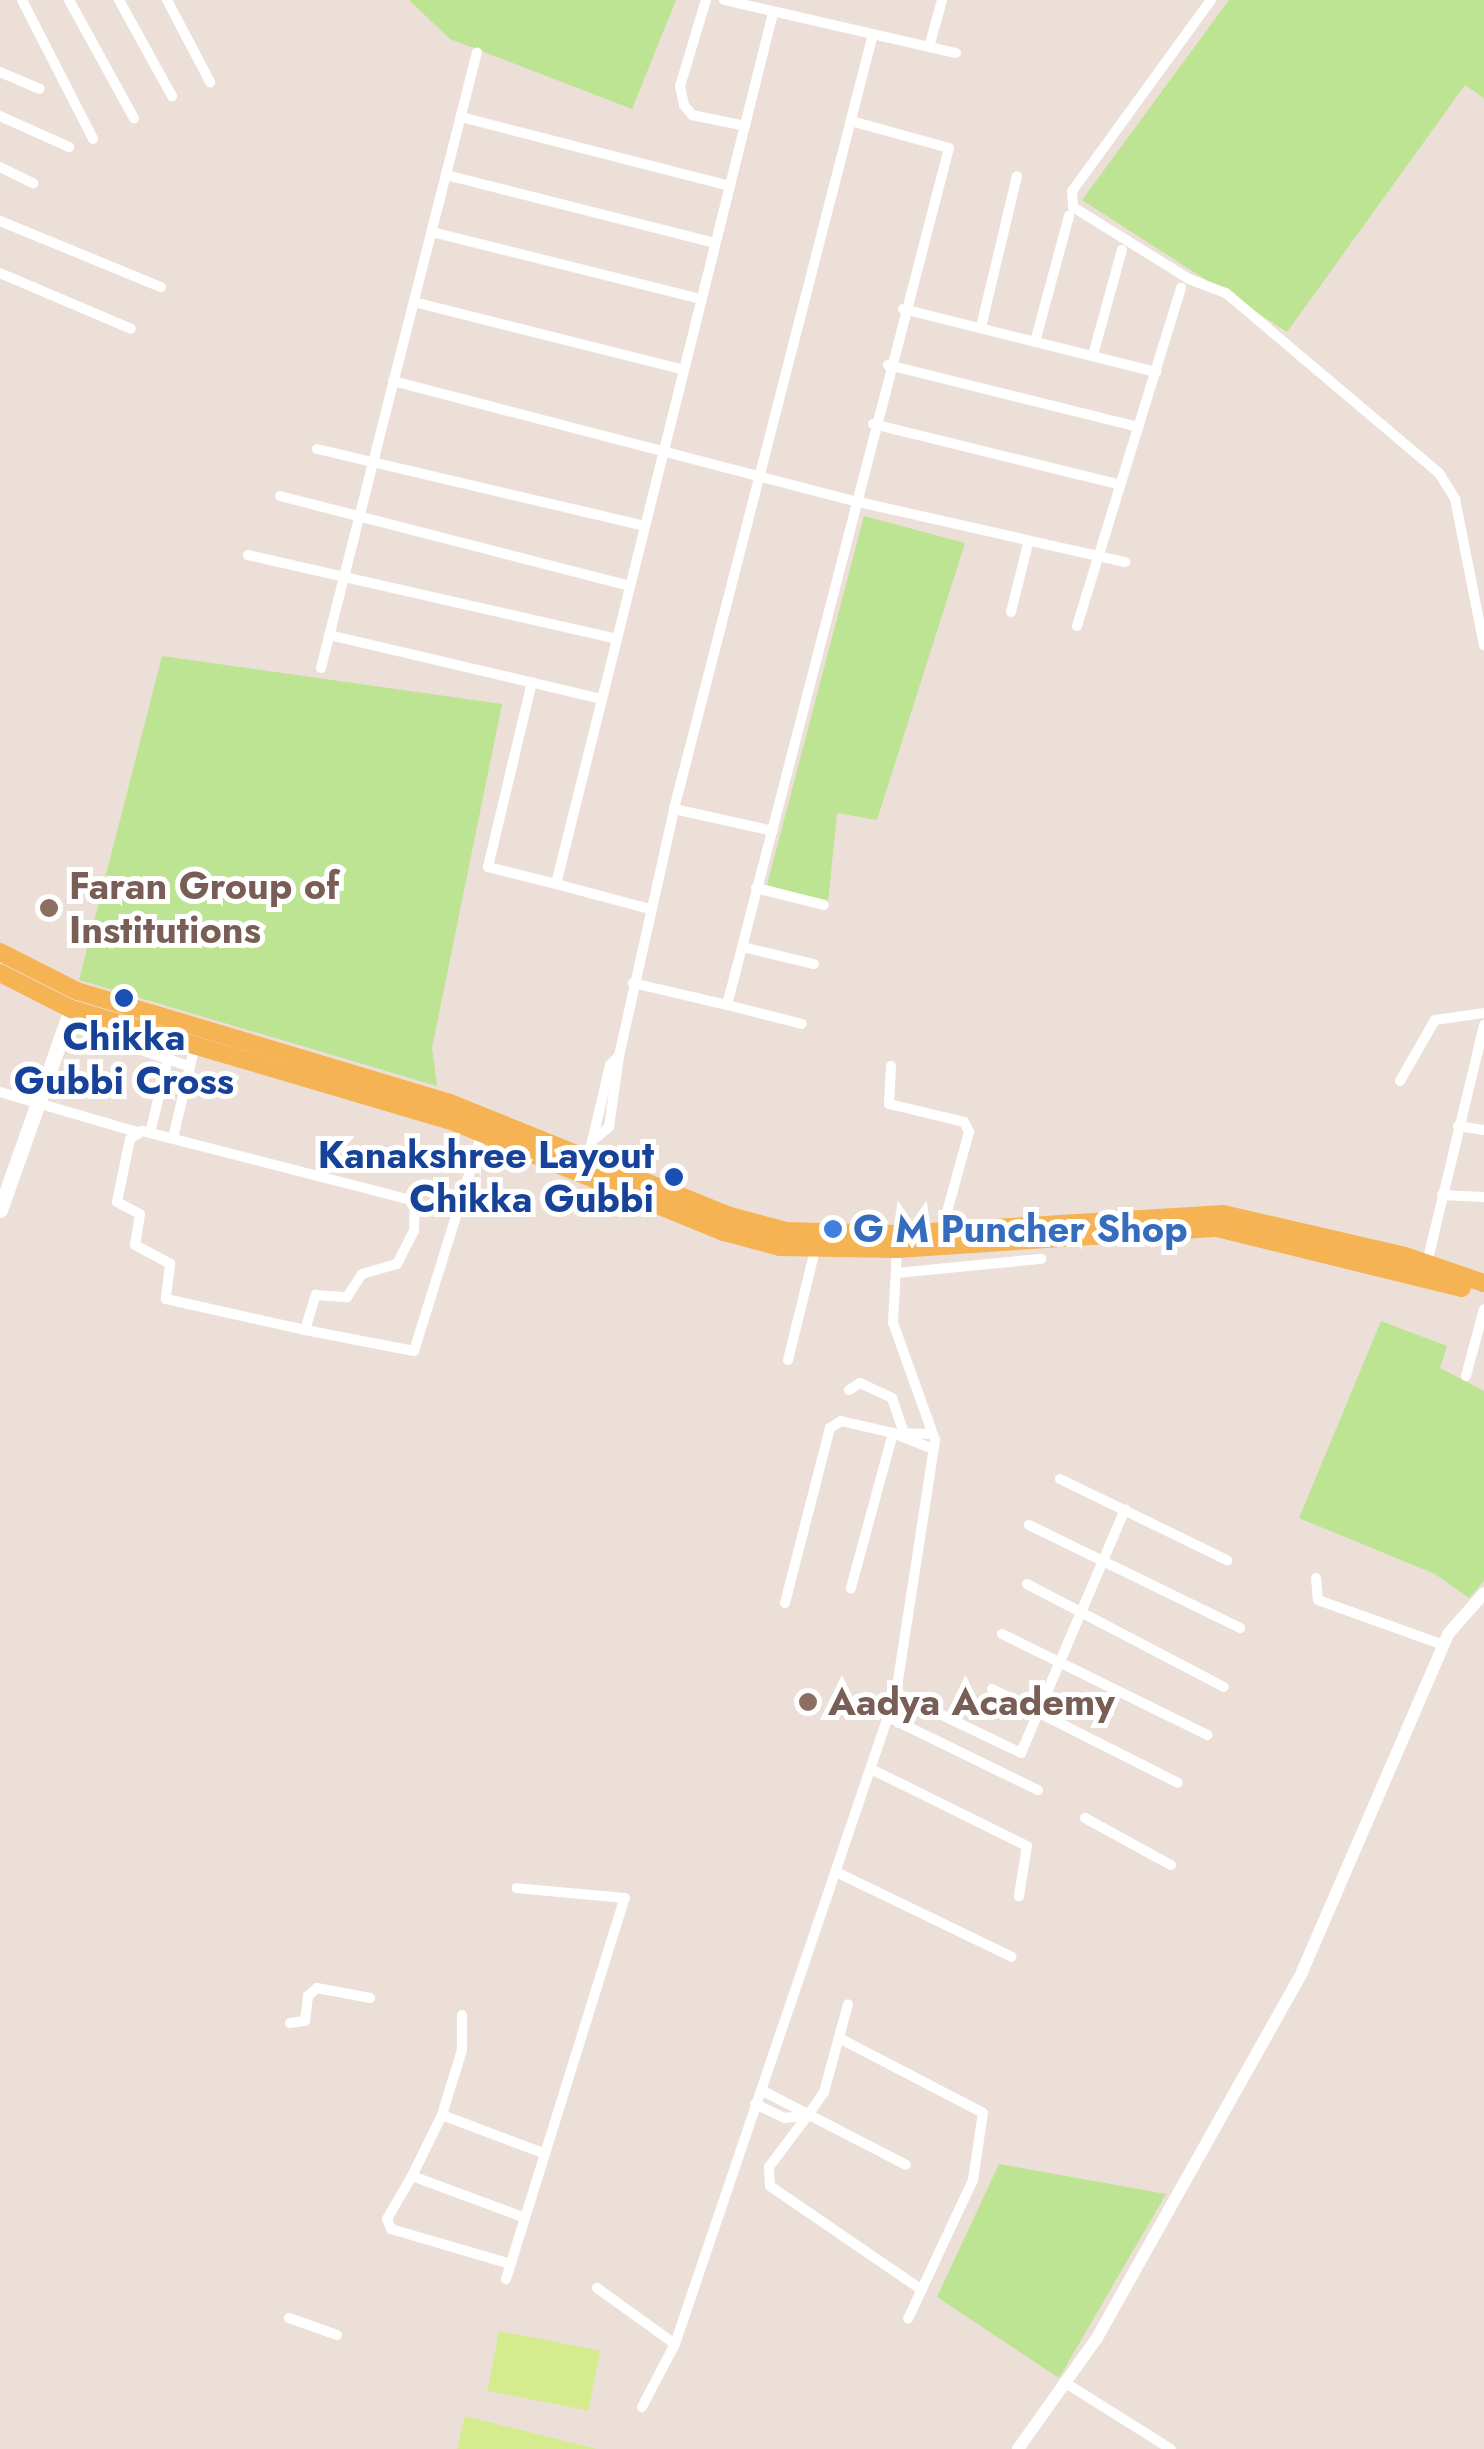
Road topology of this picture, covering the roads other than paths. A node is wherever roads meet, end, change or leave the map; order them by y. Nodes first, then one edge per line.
1 (22, 0) edge
2 (69, 0) edge
3 (119, 0) edge
4 (167, 0) edge
5 (706, 0) edge
6 (942, 0) edge
7 (1212, 0) edge
8 (731, 1) edge
9 (773, 13) junction
10 (873, 34) junction
11 (929, 47) junction
12 (477, 52) dead end
13 (956, 54) dead end
14 (0, 72) edge
15 (210, 82) dead end
16 (40, 89) dead end
17 (172, 96) dead end
18 (0, 116) edge
19 (461, 116) junction
20 (134, 118) dead end
21 (850, 121) junction
22 (744, 126) junction
23 (93, 139) dead end
24 (70, 147) dead end
25 (0, 168) edge
26 (446, 175) junction
27 (1016, 176) dead end
28 (34, 183) dead end
29 (729, 186) junction
30 (1069, 216) dead end
31 (0, 221) edge
32 (432, 232) junction
33 (714, 243) junction
34 (1122, 250) dead end
35 (0, 274) edge
36 (161, 287) dead end
37 (1181, 288) dead end
38 (700, 299) junction
39 (414, 302) junction
40 (903, 308) junction
41 (131, 328) dead end
42 (981, 328) junction
43 (1036, 342) junction
44 (1094, 356) junction
45 (888, 364) junction
46 (681, 369) junction
47 (1156, 372) junction
48 (393, 381) junction
49 (873, 424) junction
50 (1138, 427) junction
51 (317, 449) dead end
52 (661, 449) junction
53 (374, 461) junction
54 (762, 474) junction
55 (1118, 484) junction
56 (280, 496) dead end
57 (854, 501) junction
58 (358, 515) junction
59 (641, 526) junction
60 (1028, 544) junction
61 (248, 555) dead end
62 (1094, 558) junction
63 (1125, 562) dead end
64 (344, 576) junction
65 (626, 585) junction
66 (1010, 612) dead end
67 (1076, 626) dead end
68 (329, 634) junction
69 (613, 638) junction
70 (1484, 645) edge
71 (321, 668) dead end
72 (532, 682) junction
73 (598, 698) junction
74 (674, 809) junction
75 (773, 831) junction
76 (556, 884) junction
77 (756, 888) junction
78 (824, 906) dead end
79 (650, 910) junction
80 (743, 946) junction
81 (0, 952) edge
82 (814, 964) dead end
83 (0, 973) edge
84 (633, 983) junction
85 (727, 1005) junction
86 (72, 1008) junction
87 (1484, 1013) edge
88 (802, 1024) dead end
89 (1484, 1025) edge
90 (173, 1038) junction
91 (195, 1045) junction
92 (167, 1058) junction
93 (188, 1066) junction
94 (891, 1066) dead end
95 (1400, 1081) dead end
96 (0, 1092) edge
97 (38, 1101) junction
98 (1458, 1126) junction
99 (1484, 1130) edge
100 (136, 1132) junction
101 (482, 1132) junction
102 (150, 1133) junction
103 (173, 1138) junction
104 (586, 1164) junction
105 (1442, 1195) junction
106 (1484, 1197) edge
107 (0, 1210) edge
108 (942, 1230) junction
109 (898, 1241) junction
110 (815, 1250) junction
111 (1041, 1260) dead end
112 (1425, 1270) junction
113 (897, 1274) junction
114 (1484, 1283) edge
115 (1484, 1295) edge
116 (1484, 1309) edge
117 (306, 1330) junction
118 (788, 1360) dead end
119 (1466, 1376) dead end
120 (849, 1390) dead end
121 (898, 1432) junction
122 (932, 1434) junction
123 (933, 1449) junction
124 (1060, 1479) dead end
125 (1124, 1510) junction
126 (1029, 1526) dead end
127 (1227, 1560) dead end
128 (1102, 1561) junction
129 (1316, 1578) dead end
130 (1028, 1584) dead end
131 (851, 1588) dead end
132 (1484, 1593) edge
133 (784, 1603) dead end
134 (1083, 1612) junction
135 (1240, 1628) dead end
136 (1002, 1634) dead end
137 (1444, 1645) junction
138 (1062, 1665) junction
139 (1224, 1686) dead end
140 (992, 1689) dead end
141 (896, 1693) junction
142 (1041, 1715) junction
143 (888, 1717) junction
144 (1206, 1735) dead end
145 (870, 1769) junction
146 (1178, 1784) dead end
147 (1038, 1790) dead end
148 (1084, 1818) dead end
149 (1171, 1866) dead end
150 (836, 1872) junction
151 (516, 1888) dead end
152 (1019, 1896) dead end
153 (1012, 1956) dead end
154 (370, 1998) dead end
155 (848, 2004) dead end
156 (462, 2015) dead end
157 (290, 2023) dead end
158 (838, 2038) junction
159 (761, 2090) junction
160 (756, 2104) junction
161 (808, 2115) junction
162 (442, 2116) junction
163 (544, 2153) junction
164 (906, 2165) dead end
165 (412, 2176) junction
166 (523, 2217) junction
167 (511, 2264) junction
168 (506, 2279) dead end
169 (596, 2288) dead end
170 (922, 2290) junction
171 (289, 2318) dead end
172 (908, 2320) dead end
173 (337, 2335) dead end
174 (676, 2344) junction
175 (1064, 2382) junction
176 (642, 2407) dead end
177 (1164, 2447) edge
178 (1018, 2449) edge

1 - 23 street
2 - 20 street
3 - 17 street
4 - 15 street
5 - 22 street
6 - 11 street
7 - 70 street
8 - 9 street
9 - 10 street
9 - 22 street
10 - 11 street
10 - 21 street
11 - 13 street
12 - 19 street
14 - 16 street
18 - 24 street
19 - 26 street
19 - 29 street
21 - 40 street
21 - 54 street
22 - 29 street
25 - 28 street
26 - 32 street
26 - 33 street
27 - 42 street
29 - 33 street
30 - 43 street
31 - 36 street
32 - 38 street
32 - 39 street
33 - 38 street
34 - 44 street
35 - 41 street
37 - 47 street
38 - 46 street
39 - 46 street
39 - 48 street
40 - 42 street
40 - 45 street
42 - 43 street
43 - 44 street
44 - 47 street
45 - 49 street
45 - 50 street
46 - 52 street
47 - 50 street
48 - 52 street
48 - 53 street
49 - 55 street
49 - 57 street
50 - 55 street
51 - 53 street
52 - 54 street
52 - 59 street
53 - 58 street
53 - 59 street
54 - 57 street
54 - 74 street
55 - 62 street
56 - 58 street
57 - 60 street
57 - 75 street
58 - 64 street
58 - 65 street
59 - 65 street
60 - 62 street
60 - 66 street
61 - 64 street
62 - 63 street
62 - 67 street
64 - 68 street
64 - 69 street
65 - 69 street
68 - 71 street
68 - 72 street
69 - 73 street
72 - 73 street
72 - 76 street
73 - 76 street
74 - 75 street
74 - 79 street
75 - 77 street
76 - 79 street
77 - 78 street
77 - 80 street
79 - 84 street
80 - 82 street
80 - 85 street
81 - 86 main road
83 - 86 main road
84 - 85 street
84 - 104 street
85 - 88 street
86 - 90 main road
86 - 92 street
86 - 97 main road
86 - 104 main road
87 - 95 street
89 - 98 street
90 - 91 main road
90 - 92 street
91 - 93 street
91 - 101 main road
92 - 93 street
92 - 102 street
93 - 103 street
94 - 108 street
96 - 97 street
97 - 100 street
97 - 107 main road
98 - 99 street
98 - 105 street
100 - 102 street
100 - 117 street
101 - 104 main road
101 - 117 street
102 - 103 street
103 - 117 street
104 - 109 main road
104 - 110 main road
105 - 106 street
105 - 112 street
108 - 109 main road
108 - 112 main road
109 - 110 main road
109 - 112 main road
109 - 113 street
110 - 118 street
111 - 113 street
112 - 114 main road
112 - 115 main road
113 - 122 street
116 - 119 street
120 - 121 street
121 - 122 street
121 - 123 street
121 - 131 street
121 - 133 street
122 - 123 street
123 - 141 street
124 - 125 street
125 - 127 street
125 - 128 street
126 - 128 street
128 - 134 street
128 - 135 street
129 - 137 street
130 - 134 street
132 - 137 street
134 - 138 street
134 - 139 street
136 - 138 street
137 - 175 street
138 - 142 street
138 - 144 street
140 - 142 street
141 - 142 street
141 - 143 street
142 - 146 street
143 - 145 street
143 - 147 street
145 - 150 street
145 - 152 street
148 - 149 street
150 - 153 street
150 - 159 street
151 - 163 street
154 - 157 street
155 - 158 street
156 - 162 street
158 - 161 street
158 - 170 street
159 - 160 street
159 - 161 street
160 - 161 street
160 - 174 street
161 - 164 street
161 - 170 street
162 - 163 street
162 - 165 street
163 - 166 street
165 - 166 street
165 - 167 street
166 - 167 street
167 - 168 street
169 - 174 street
170 - 172 street
171 - 173 street
174 - 176 street
175 - 177 street
175 - 178 street

